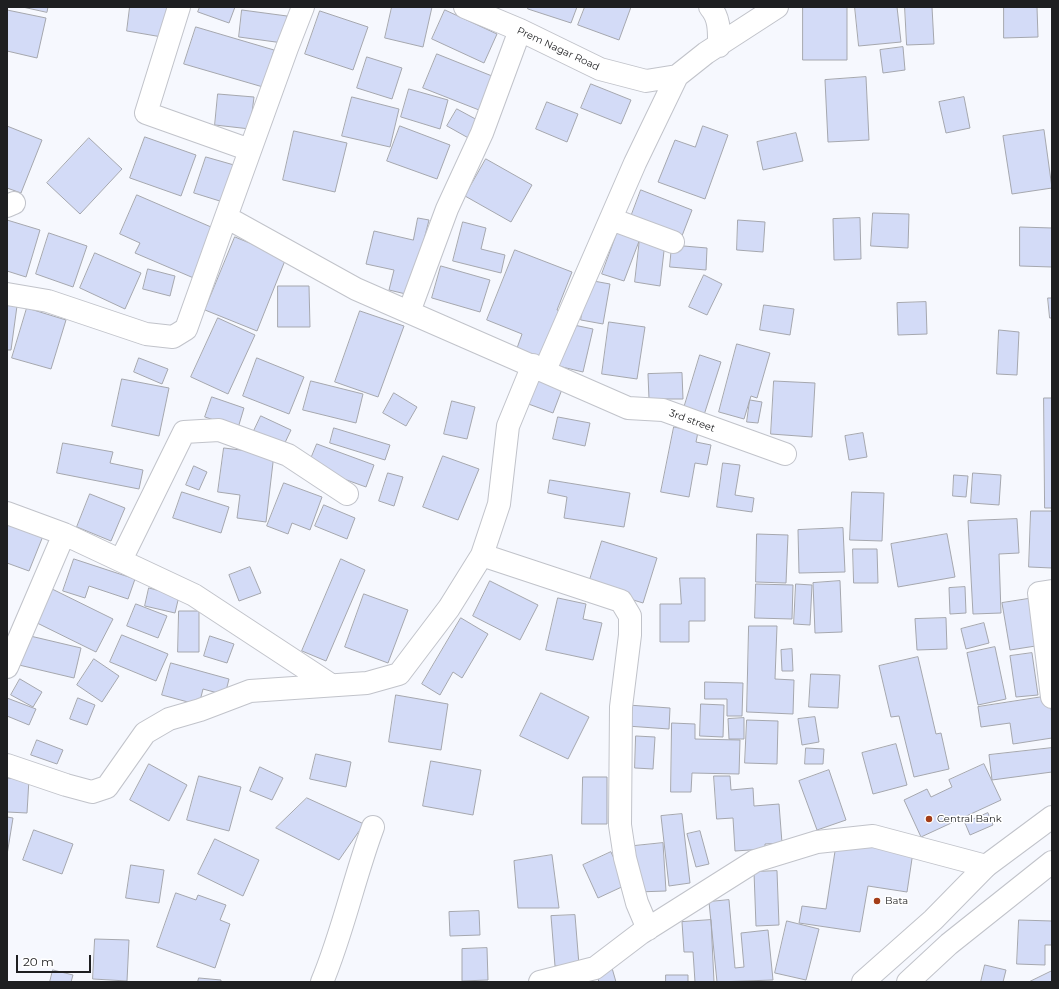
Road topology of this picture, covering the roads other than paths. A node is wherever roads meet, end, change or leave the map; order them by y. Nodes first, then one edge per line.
1 (179, 7) edge
2 (303, 7) edge
3 (464, 7) edge
4 (710, 7) edge
5 (777, 7) edge
6 (520, 30) junction
7 (719, 46) junction
8 (677, 76) junction
9 (250, 150) junction
10 (226, 217) junction
11 (611, 219) junction
12 (673, 242) dead end
13 (7, 294) edge
14 (409, 312) junction
15 (539, 368) junction
16 (785, 454) dead end
17 (347, 494) dead end
18 (7, 513) edge
19 (64, 534) junction
20 (482, 555) junction
21 (121, 560) junction
22 (1052, 591) edge
23 (7, 667) edge
24 (331, 686) junction
25 (1052, 697) edge
26 (7, 765) edge
27 (1052, 817) edge
28 (373, 827) dead end
29 (1052, 862) edge
30 (986, 866) junction
31 (648, 929) junction
32 (322, 982) edge
33 (540, 982) edge
34 (862, 982) edge
35 (908, 982) edge

1 - 9 street
2 - 9 street
3 - 6 street, Prem Nagar Road
4 - 7 street
5 - 7 street, Prem Nagar Road
6 - 8 street, Prem Nagar Road
6 - 14 street
7 - 8 street, Prem Nagar Road
8 - 11 street
9 - 10 street
10 - 13 street
10 - 14 street, 3rd street
11 - 12 street
11 - 15 street
14 - 15 street, 3rd street
15 - 16 street, 3rd street
15 - 20 street
17 - 21 street
18 - 19 street
19 - 21 street
19 - 23 street
20 - 24 street
20 - 31 street
21 - 24 street
22 - 25 street
24 - 26 street
27 - 30 street
28 - 32 street
29 - 35 street
30 - 31 street
30 - 34 street
31 - 33 street

